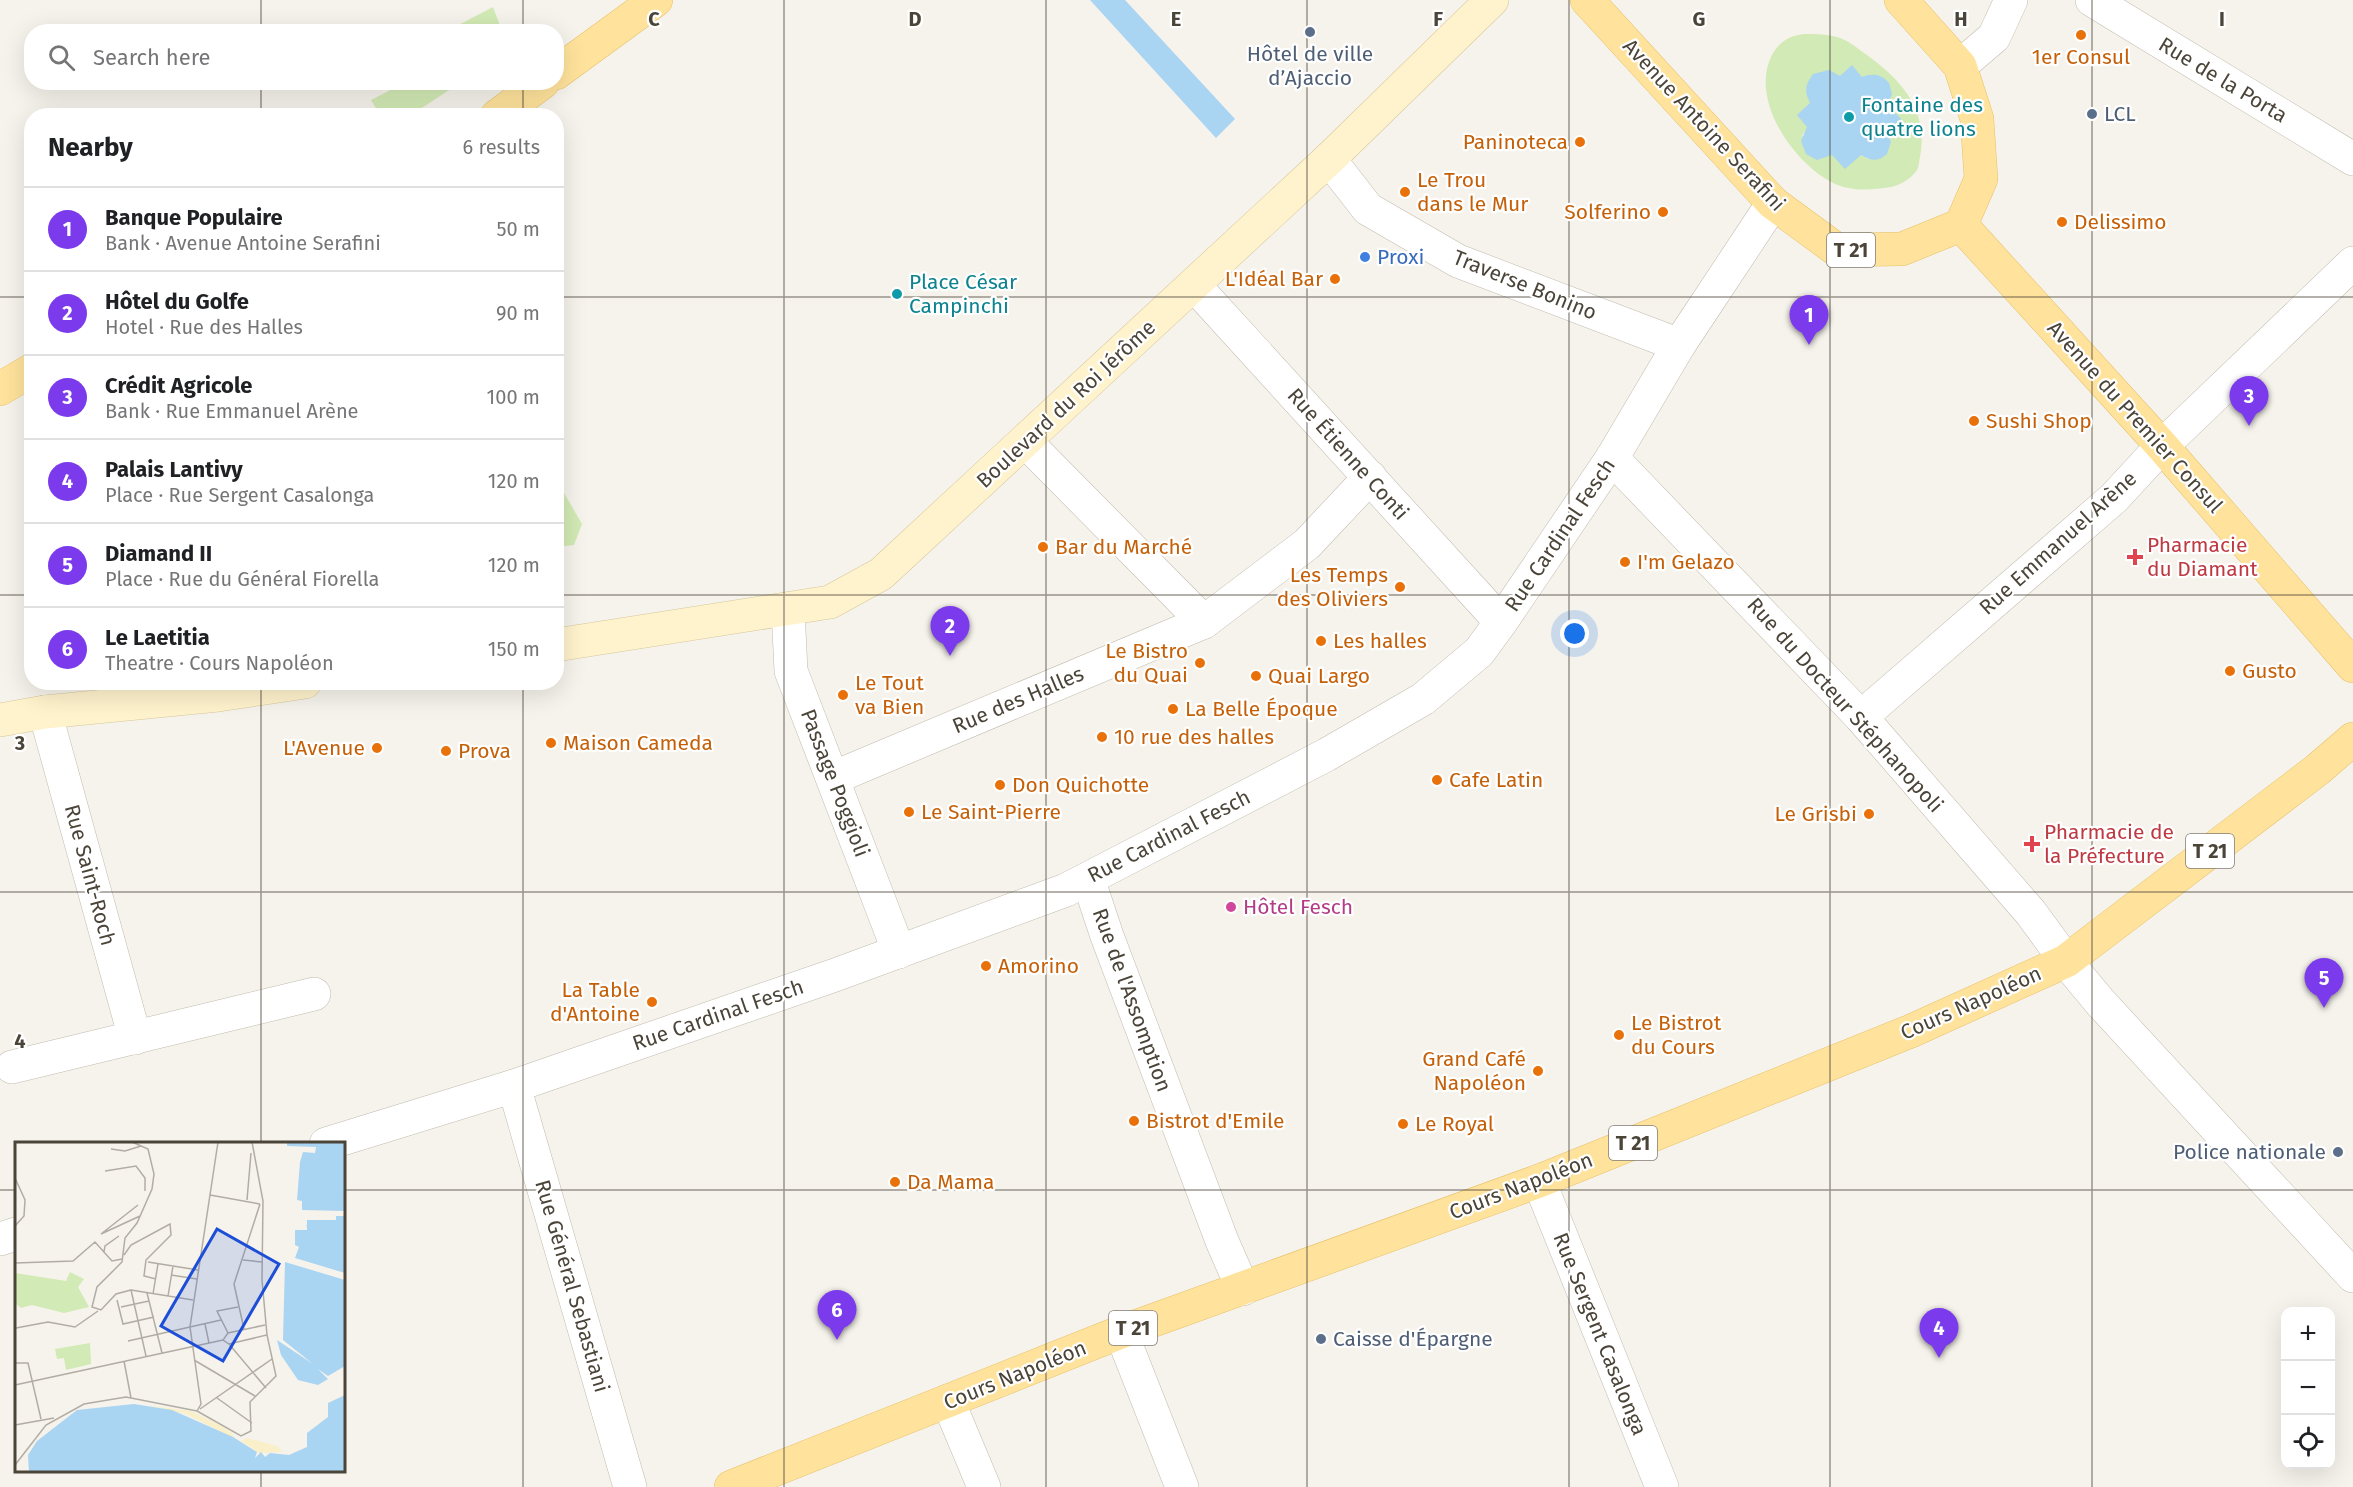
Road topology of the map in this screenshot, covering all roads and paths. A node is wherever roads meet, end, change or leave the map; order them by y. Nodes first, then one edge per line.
1 (656, 0) edge
2 (1492, 0) edge
3 (1587, 0) edge
4 (1901, 0) edge
5 (2011, 0) edge
6 (2092, 0) edge
7 (1960, 66) junction
8 (564, 67) edge
9 (532, 90) edge
10 (508, 108) edge
11 (1329, 159) junction
12 (2353, 159) edge
13 (1773, 203) junction
14 (1961, 225) junction
15 (2353, 263) edge
16 (1194, 285) junction
17 (1679, 345) junction
18 (24, 375) edge
19 (0, 389) edge
20 (1026, 442) junction
21 (2162, 446) junction
22 (1612, 458) junction
23 (1370, 477) junction
24 (788, 610) junction
25 (1204, 621) junction
26 (1502, 622) junction
27 (564, 644) edge
28 (2353, 666) edge
29 (252, 690) edge
30 (45, 712) junction
31 (1861, 717) junction
32 (0, 720) edge
33 (2353, 739) edge
34 (833, 778) junction
35 (1088, 879) junction
36 (899, 952) junction
37 (2066, 962) junction
38 (314, 994) dead end
39 (135, 1038) junction
40 (12, 1067) dead end
41 (514, 1086) junction
42 (329, 1142) edge
43 (1539, 1180) junction
44 (15, 1234) edge
45 (0, 1239) edge
46 (2353, 1276) edge
47 (1243, 1289) junction
48 (1121, 1332) junction
49 (948, 1401) junction
50 (630, 1487) edge
51 (731, 1487) edge
52 (984, 1487) edge
53 (1182, 1487) edge
54 (1662, 1487) edge

1 - 8 main road
2 - 11 main road, Boulevard du Roi Jérôme
3 - 13 main road, Avenue Antoine Serafini / T 21
4 - 7 main road
5 - 7 street
6 - 12 street, Rue de la Porta
7 - 14 main road
9 - 10 main road
11 - 16 main road, Boulevard du Roi Jérôme
11 - 17 street, Traverse Bonino
13 - 14 main road, Avenue Antoine Serafini / T 21
13 - 17 street, Rue Cardinal Fesch
14 - 21 main road, Avenue du Premier Consul
15 - 21 street, Rue Emmanuel Arène
16 - 20 main road, Boulevard du Roi Jérôme
16 - 23 street, Rue Étienne Conti
17 - 22 street, Rue Cardinal Fesch
18 - 19 main road
20 - 24 main road, Boulevard du Roi Jérôme
20 - 25 street
21 - 28 main road, Avenue du Premier Consul
21 - 31 street, Rue Emmanuel Arène
22 - 26 street, Rue Cardinal Fesch
22 - 31 street, Rue du Docteur Stéphanopoli
23 - 25 street, Rue des Halles
23 - 26 street, Rue Étienne Conti
24 - 27 main road, Boulevard du Roi Jérôme
24 - 34 street, Passage Poggioli
25 - 34 street, Rue des Halles
26 - 35 street, Rue Cardinal Fesch
29 - 30 main road
30 - 32 main road
30 - 39 street, Rue Saint-Roch
31 - 37 street, Rue du Docteur Stéphanopoli
33 - 37 main road, Cours Napoléon / T 21
34 - 36 street, Passage Poggioli
35 - 36 street, Rue Cardinal Fesch
35 - 47 street, Rue de l'Assomption
36 - 41 street, Rue Cardinal Fesch
37 - 43 main road, Cours Napoléon / T 21
37 - 46 street, Rue du Docteur Stéphanopoli
38 - 39 street
39 - 40 street
41 - 42 street, Rue Cardinal Fesch
41 - 50 street, Rue Général Sebastiani
43 - 47 main road, Cours Napoléon / T 21
43 - 54 street, Rue Sergent Casalonga
44 - 45 street
47 - 48 main road, Cours Napoléon / T 21
48 - 49 main road, Cours Napoléon / T 21
48 - 53 street
49 - 51 main road, Cours Napoléon / T 21
49 - 52 street

